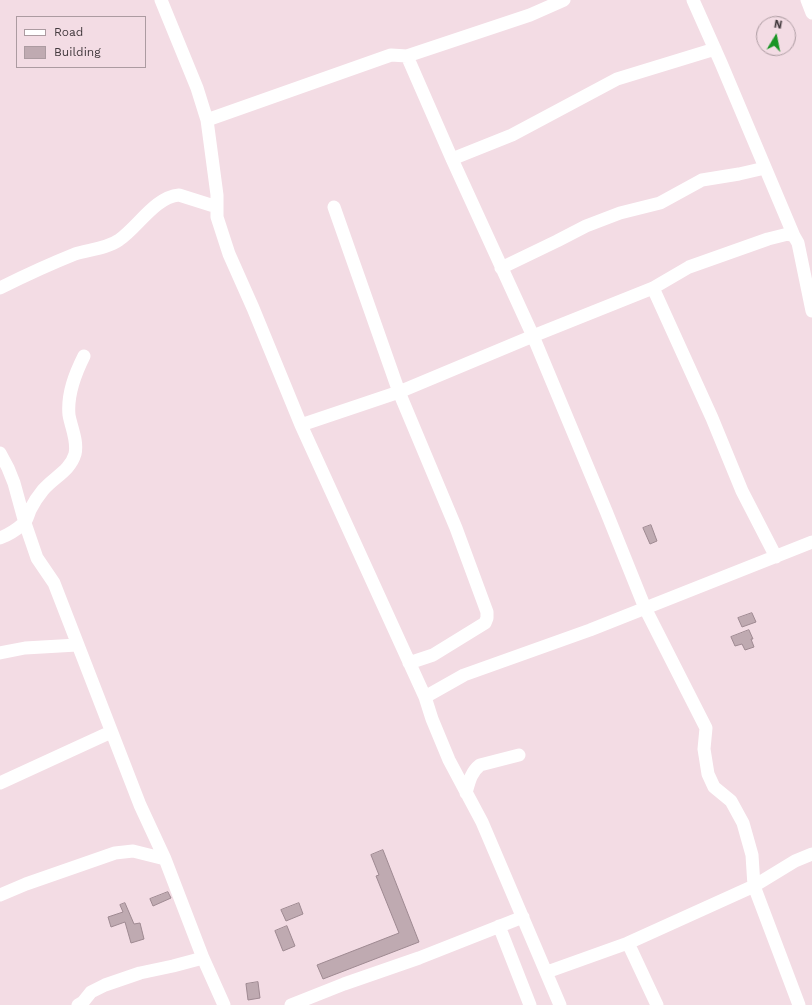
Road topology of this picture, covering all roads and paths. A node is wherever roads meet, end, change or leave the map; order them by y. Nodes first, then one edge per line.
1 (161, 0) edge
2 (564, 0) edge
3 (693, 0) edge
4 (807, 0) edge
5 (812, 13) edge
6 (715, 49) junction
7 (407, 56) junction
8 (207, 120) junction
9 (452, 159) junction
10 (765, 168) junction
11 (217, 207) junction
12 (334, 207) dead end
13 (794, 236) junction
14 (502, 268) junction
15 (0, 288) edge
16 (652, 288) junction
17 (812, 311) edge
18 (532, 336) junction
19 (84, 356) dead end
20 (400, 392) junction
21 (301, 425) junction
22 (0, 453) edge
23 (25, 523) junction
24 (0, 538) edge
25 (812, 542) edge
26 (776, 556) junction
27 (645, 608) junction
28 (77, 645) junction
29 (0, 654) edge
30 (408, 663) junction
31 (425, 697) junction
32 (111, 732) junction
33 (519, 755) dead end
34 (0, 783) edge
35 (466, 792) junction
36 (812, 854) edge
37 (165, 859) junction
38 (754, 886) junction
39 (0, 895) edge
40 (523, 918) junction
41 (499, 926) junction
42 (628, 943) junction
43 (203, 958) junction
44 (547, 972) junction
45 (78, 1005) edge
46 (224, 1005) edge
47 (291, 1005) edge
48 (530, 1005) edge
49 (560, 1005) edge
50 (657, 1005) edge
51 (799, 1005) edge

1 - 8 street
2 - 7 street
3 - 6 street
4 - 5 street
6 - 9 street
6 - 10 street
7 - 8 street
7 - 9 street
8 - 11 street
9 - 14 street
10 - 13 street
10 - 14 street
11 - 15 street
11 - 21 street
12 - 20 street
13 - 16 street
13 - 17 street
14 - 18 street
16 - 18 street
16 - 26 street
18 - 20 street
18 - 27 street
19 - 23 street
20 - 21 street
20 - 30 street
21 - 30 street
22 - 23 street
23 - 24 street
23 - 28 street
25 - 26 street
26 - 27 street
27 - 31 street
27 - 38 street
28 - 29 street
28 - 32 street
30 - 31 street
31 - 35 street
32 - 34 street
32 - 37 street
33 - 35 street
35 - 40 street
36 - 38 street
37 - 39 street
37 - 43 street
38 - 42 street
38 - 51 street
40 - 41 street
40 - 44 street
41 - 47 street
41 - 48 street
42 - 44 street
42 - 50 street
43 - 45 street
43 - 46 street
44 - 49 street

